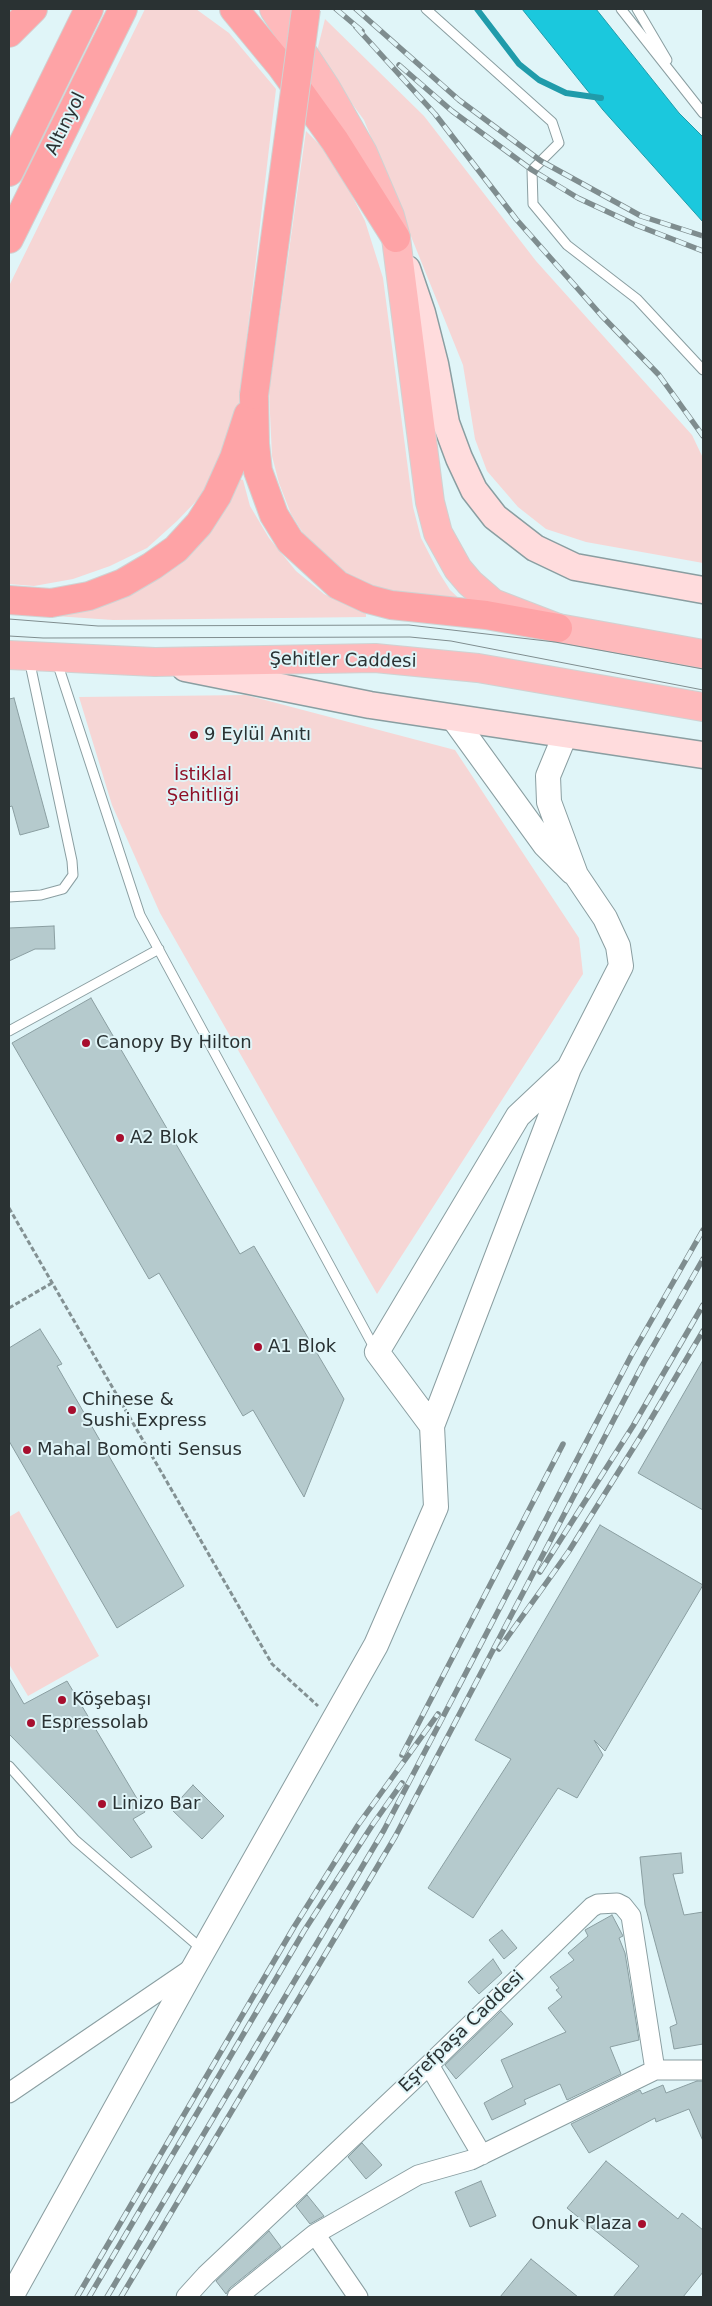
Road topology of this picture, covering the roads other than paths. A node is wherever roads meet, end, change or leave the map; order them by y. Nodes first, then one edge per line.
1 (34, 9) edge
2 (89, 9) edge
3 (123, 9) edge
4 (234, 9) edge
5 (274, 9) edge
6 (306, 9) edge
7 (426, 9) edge
8 (621, 9) edge
9 (636, 9) edge
10 (9, 33) edge
11 (686, 93) junction
12 (703, 113) edge
13 (9, 172) edge
14 (396, 238) junction
15 (9, 240) edge
16 (703, 370) edge
17 (254, 395) junction
18 (703, 590) edge
19 (9, 600) edge
20 (558, 628) junction
21 (703, 654) edge
22 (19, 656) edge
23 (56, 659) junction
24 (155, 662) junction
25 (703, 707) edge
26 (454, 718) junction
27 (565, 735) junction
28 (703, 756) edge
29 (576, 875) junction
30 (9, 897) edge
31 (159, 949) junction
32 (9, 1031) edge
33 (569, 1068) junction
34 (377, 1352) junction
35 (432, 1426) junction
36 (9, 1766) edge
37 (198, 1959) junction
38 (429, 2065) junction
39 (655, 2070) junction
40 (703, 2070) edge
41 (10, 2089) edge
42 (482, 2155) junction
43 (315, 2234) junction
44 (11, 2297) edge
45 (186, 2297) edge
46 (237, 2297) edge
47 (358, 2297) edge

1 - 10 highway
2 - 13 highway, Altınyol
3 - 15 highway, Altınyol
4 - 14 highway
5 - 14 main road
6 - 17 highway, bridge
7 - 16 lane
8 - 11 lane
9 - 11 lane
11 - 12 lane
14 - 18 main road
14 - 20 main road
17 - 19 highway
17 - 20 highway
20 - 21 main road
22 - 23 main road, Şehitler Caddesi
22 - 30 lane
23 - 24 main road, Şehitler Caddesi
23 - 31 lane
24 - 25 main road, Şehitler Caddesi
24 - 26 main road
26 - 27 main road
26 - 29 street
27 - 28 main road
27 - 29 street
29 - 33 street
31 - 32 lane
31 - 34 lane
33 - 34 street
33 - 35 street
34 - 35 street
35 - 37 street
36 - 37 lane
37 - 41 street
37 - 44 street
38 - 39 street, Eşrefpaşa Caddesi
38 - 42 street
38 - 45 street, Eşrefpaşa Caddesi
39 - 40 street
39 - 42 street
42 - 43 street
43 - 46 street
43 - 47 street

